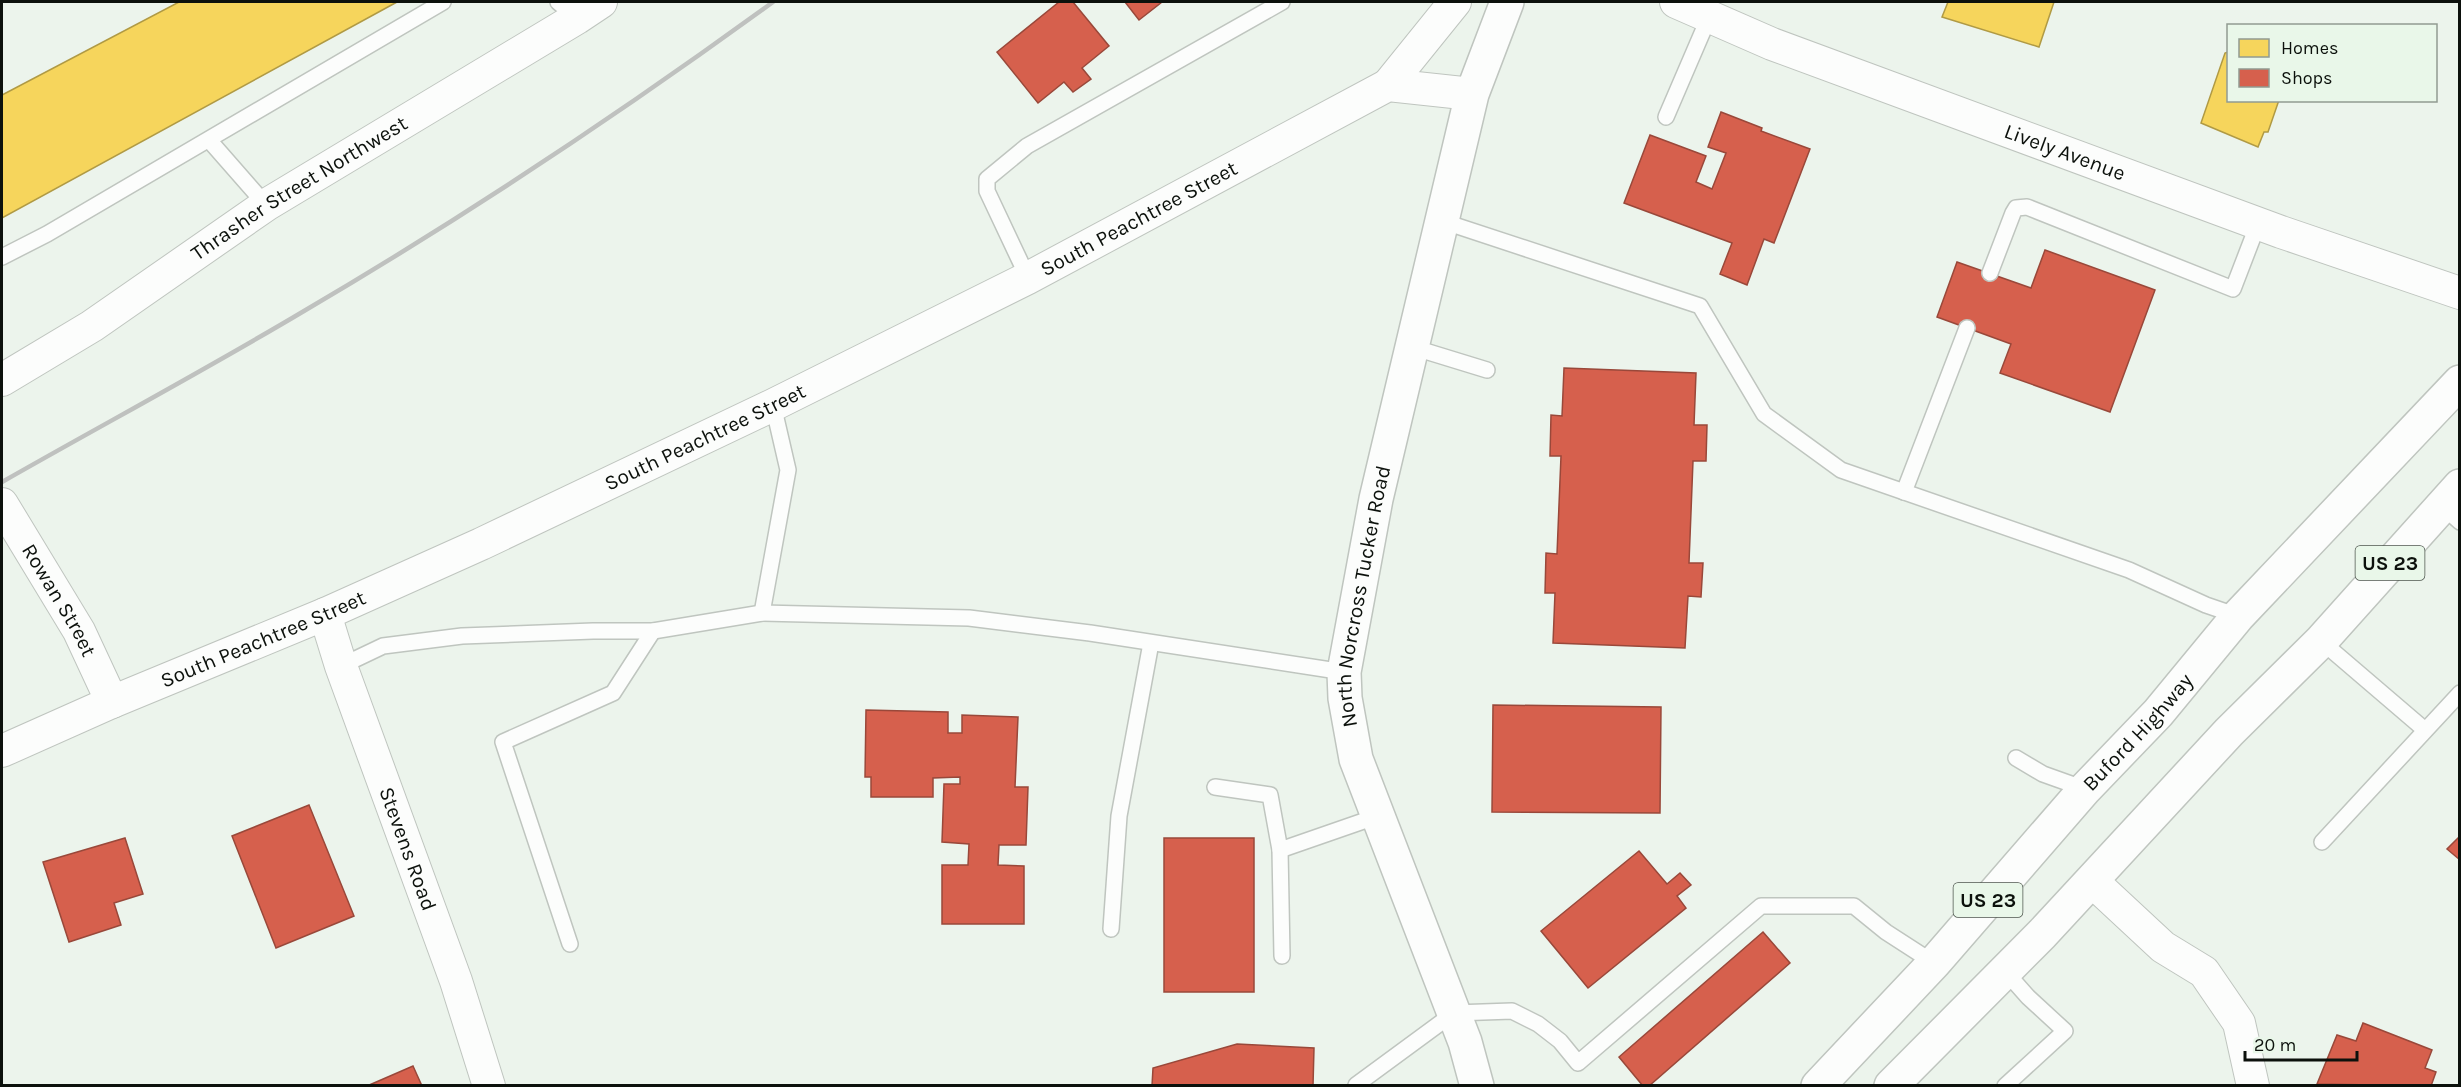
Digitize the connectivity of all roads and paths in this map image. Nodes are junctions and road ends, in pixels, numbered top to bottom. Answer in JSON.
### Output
{"nodes":[{"id":1,"x":443,"y":2,"type":"edge"},
{"id":2,"x":1282,"y":2,"type":"edge"},
{"id":3,"x":1455,"y":2,"type":"edge"},
{"id":4,"x":1507,"y":2,"type":"edge"},
{"id":5,"x":1676,"y":2,"type":"edge"},
{"id":6,"x":575,"y":8,"type":"edge"},
{"id":7,"x":1710,"y":16,"type":"junction"},
{"id":8,"x":1388,"y":85,"type":"junction"},
{"id":9,"x":1472,"y":94,"type":"junction"},
{"id":10,"x":1666,"y":117,"type":"dead end"},
{"id":11,"x":209,"y":140,"type":"junction"},
{"id":12,"x":266,"y":205,"type":"junction"},
{"id":13,"x":1442,"y":221,"type":"junction"},
{"id":14,"x":2259,"y":224,"type":"junction"},
{"id":15,"x":2,"y":257,"type":"edge"},
{"id":16,"x":1990,"y":273,"type":"dead end"},
{"id":17,"x":1028,"y":278,"type":"junction"},
{"id":18,"x":2460,"y":293,"type":"edge"},
{"id":19,"x":1967,"y":328,"type":"dead end"},
{"id":20,"x":1412,"y":347,"type":"junction"},
{"id":21,"x":1487,"y":370,"type":"dead end"},
{"id":22,"x":2,"y":380,"type":"edge"},
{"id":23,"x":2460,"y":382,"type":"edge"},
{"id":24,"x":773,"y":405,"type":"junction"},
{"id":25,"x":1904,"y":492,"type":"junction"},
{"id":26,"x":2,"y":504,"type":"edge"},
{"id":27,"x":2454,"y":505,"type":"edge"},
{"id":28,"x":762,"y":613,"type":"junction"},
{"id":29,"x":325,"y":614,"type":"junction"},
{"id":30,"x":2238,"y":616,"type":"junction"},
{"id":31,"x":653,"y":631,"type":"junction"},
{"id":32,"x":2321,"y":641,"type":"junction"},
{"id":33,"x":1151,"y":643,"type":"junction"},
{"id":34,"x":341,"y":666,"type":"junction"},
{"id":35,"x":1344,"y":672,"type":"junction"},
{"id":36,"x":2460,"y":693,"type":"edge"},
{"id":37,"x":112,"y":702,"type":"junction"},
{"id":38,"x":2426,"y":730,"type":"junction"},
{"id":39,"x":2,"y":751,"type":"edge"},
{"id":40,"x":2016,"y":759,"type":"dead end"},
{"id":41,"x":1215,"y":787,"type":"dead end"},
{"id":42,"x":2085,"y":789,"type":"junction"},
{"id":43,"x":1378,"y":816,"type":"junction"},
{"id":44,"x":2322,"y":842,"type":"dead end"},
{"id":45,"x":1280,"y":850,"type":"junction"},
{"id":46,"x":2092,"y":880,"type":"junction"},
{"id":47,"x":1111,"y":929,"type":"dead end"},
{"id":48,"x":570,"y":944,"type":"dead end"},
{"id":49,"x":1282,"y":956,"type":"dead end"},
{"id":50,"x":1934,"y":963,"type":"junction"},
{"id":51,"x":2005,"y":971,"type":"junction"},
{"id":52,"x":1454,"y":1013,"type":"junction"},
{"id":53,"x":1356,"y":1085,"type":"edge"},
{"id":54,"x":489,"y":1086,"type":"edge"},
{"id":55,"x":1477,"y":1086,"type":"edge"},
{"id":56,"x":1818,"y":1086,"type":"edge"},
{"id":57,"x":1891,"y":1086,"type":"edge"},
{"id":58,"x":2005,"y":1086,"type":"edge"},
{"id":59,"x":2253,"y":1086,"type":"edge"}],
"edges":[{"from":1,"to":11,"type":"lane"},
{"from":2,"to":17,"type":"lane"},
{"from":3,"to":8,"type":"street","name":"South Peachtree Street"},
{"from":4,"to":9,"type":"main road"},
{"from":5,"to":7,"type":"street","name":"Lively Avenue"},
{"from":6,"to":12,"type":"street","name":"Thrasher Street Northwest"},
{"from":7,"to":10,"type":"lane"},
{"from":7,"to":14,"type":"street","name":"Lively Avenue"},
{"from":8,"to":9,"type":"street"},
{"from":8,"to":17,"type":"street","name":"South Peachtree Street"},
{"from":9,"to":13,"type":"main road","name":"North Norcross Tucker Road"},
{"from":11,"to":12,"type":"lane"},
{"from":11,"to":15,"type":"lane"},
{"from":12,"to":22,"type":"street","name":"Thrasher Street Northwest"},
{"from":13,"to":20,"type":"main road","name":"North Norcross Tucker Road"},
{"from":13,"to":25,"type":"lane"},
{"from":14,"to":16,"type":"lane"},
{"from":14,"to":18,"type":"street","name":"Lively Avenue"},
{"from":17,"to":24,"type":"street","name":"South Peachtree Street"},
{"from":19,"to":25,"type":"lane"},
{"from":20,"to":21,"type":"lane"},
{"from":20,"to":35,"type":"main road","name":"North Norcross Tucker Road"},
{"from":23,"to":30,"type":"main road","name":"Buford Highway","number":"US 23"},
{"from":24,"to":28,"type":"lane"},
{"from":24,"to":29,"type":"street","name":"South Peachtree Street"},
{"from":25,"to":30,"type":"lane"},
{"from":26,"to":37,"type":"street","name":"Rowan Street"},
{"from":27,"to":32,"type":"main road","number":"US 23"},
{"from":28,"to":31,"type":"lane"},
{"from":28,"to":33,"type":"lane"},
{"from":29,"to":34,"type":"street","name":"Stevens Road"},
{"from":29,"to":37,"type":"street","name":"South Peachtree Street"},
{"from":30,"to":42,"type":"main road","name":"Buford Highway","number":"US 23"},
{"from":31,"to":34,"type":"lane"},
{"from":31,"to":48,"type":"lane"},
{"from":32,"to":38,"type":"lane"},
{"from":32,"to":46,"type":"main road","number":"US 23"},
{"from":33,"to":35,"type":"lane"},
{"from":33,"to":47,"type":"lane"},
{"from":34,"to":54,"type":"street","name":"Stevens Road"},
{"from":35,"to":43,"type":"main road","name":"North Norcross Tucker Road"},
{"from":36,"to":38,"type":"lane"},
{"from":37,"to":39,"type":"street","name":"South Peachtree Street"},
{"from":38,"to":44,"type":"lane"},
{"from":40,"to":42,"type":"lane"},
{"from":41,"to":45,"type":"lane"},
{"from":42,"to":50,"type":"main road","name":"Buford Highway","number":"US 23"},
{"from":43,"to":45,"type":"lane"},
{"from":43,"to":52,"type":"main road","name":"North Norcross Tucker Road"},
{"from":45,"to":49,"type":"lane"},
{"from":46,"to":51,"type":"main road","number":"US 23"},
{"from":46,"to":59,"type":"street"},
{"from":50,"to":52,"type":"lane"},
{"from":50,"to":56,"type":"main road","name":"Buford Highway","number":"US 23"},
{"from":51,"to":57,"type":"main road","number":"US 23"},
{"from":51,"to":58,"type":"lane"},
{"from":52,"to":53,"type":"lane"},
{"from":52,"to":55,"type":"main road","name":"North Norcross Tucker Road"}]}
